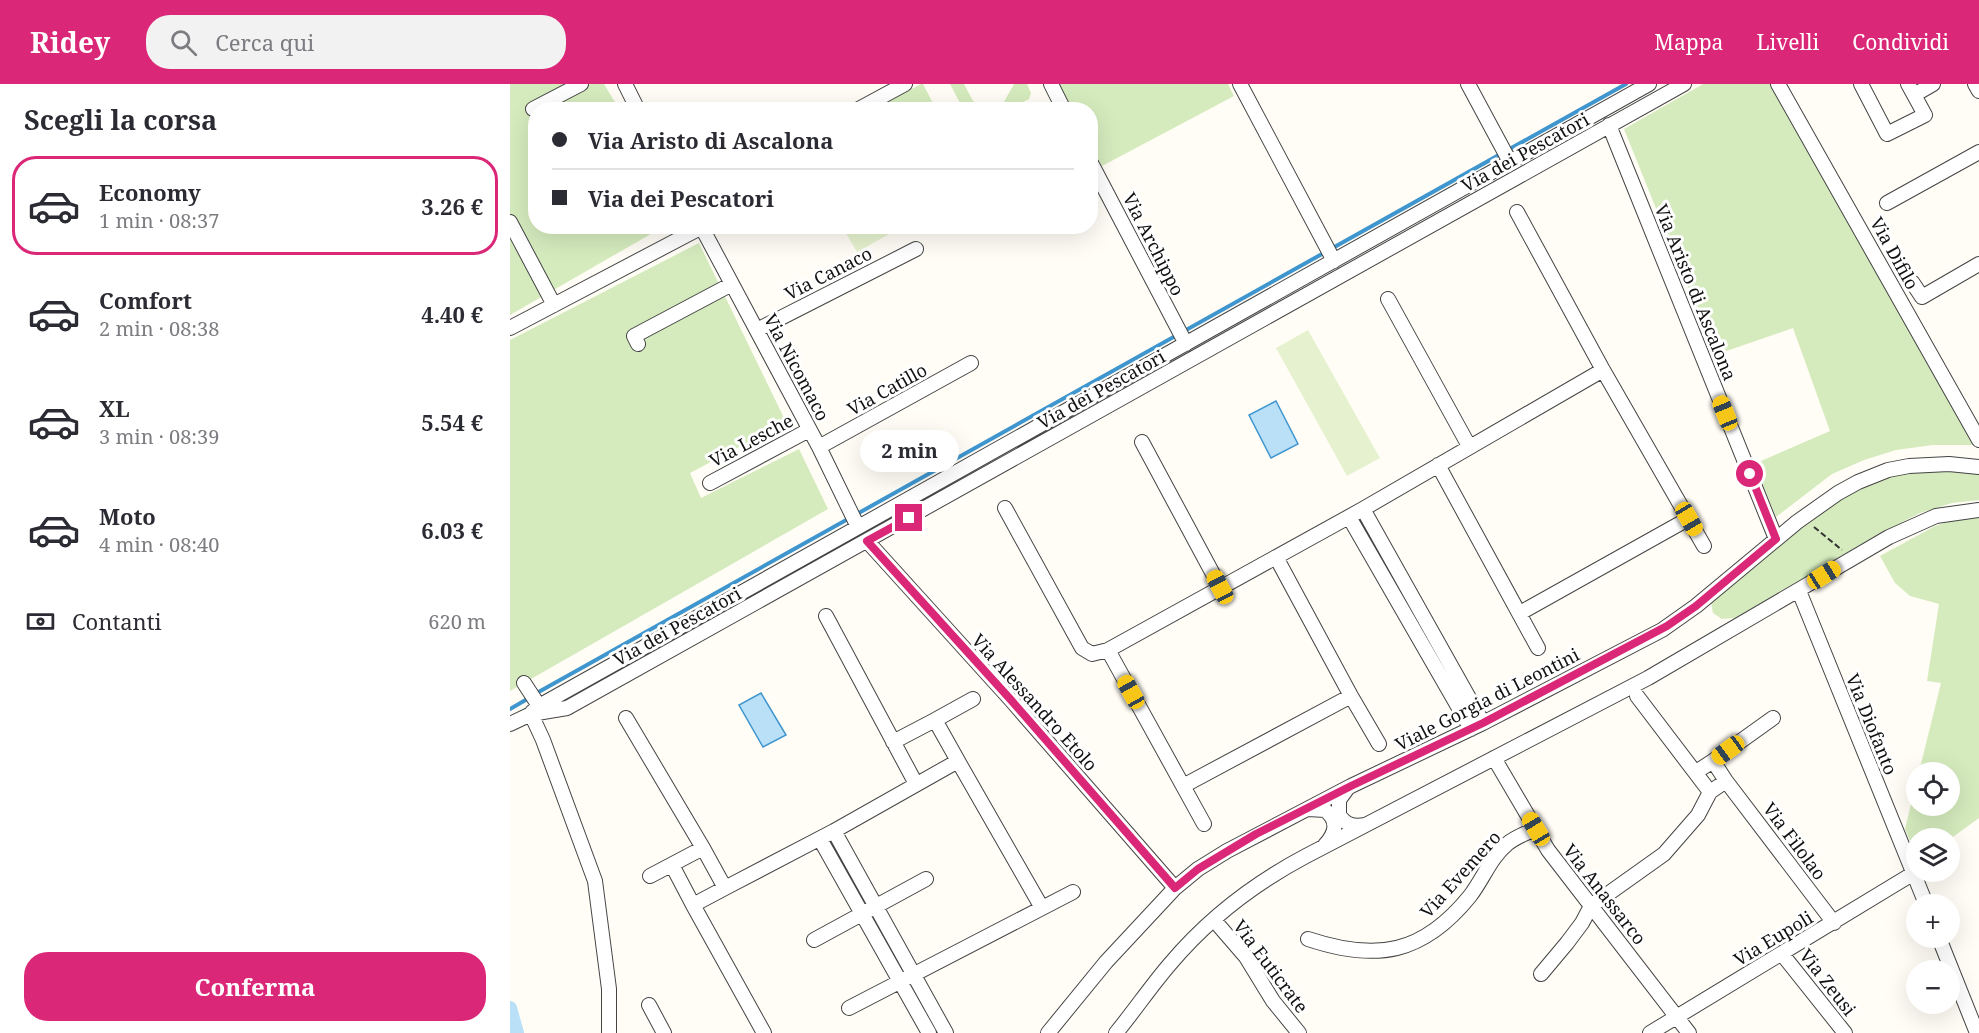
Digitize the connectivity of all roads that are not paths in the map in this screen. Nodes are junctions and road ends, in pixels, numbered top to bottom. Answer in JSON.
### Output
{"nodes":[{"id":1,"x":581,"y":84,"type":"edge"},
{"id":2,"x":625,"y":84,"type":"edge"},
{"id":3,"x":905,"y":84,"type":"edge"},
{"id":4,"x":1051,"y":84,"type":"edge"},
{"id":5,"x":1240,"y":84,"type":"edge"},
{"id":6,"x":1468,"y":84,"type":"edge"},
{"id":7,"x":1649,"y":84,"type":"edge"},
{"id":8,"x":1684,"y":84,"type":"edge"},
{"id":9,"x":1778,"y":84,"type":"edge"},
{"id":10,"x":1860,"y":84,"type":"edge"},
{"id":11,"x":1934,"y":84,"type":"edge"},
{"id":12,"x":1975,"y":84,"type":"edge"},
{"id":13,"x":1911,"y":89,"type":"edge"},
{"id":14,"x":1979,"y":91,"type":"edge"},
{"id":15,"x":546,"y":102,"type":"edge"},
{"id":16,"x":634,"y":102,"type":"edge"},
{"id":17,"x":872,"y":102,"type":"edge"},
{"id":18,"x":1060,"y":102,"type":"edge"},
{"id":19,"x":1609,"y":125,"type":"junction"},
{"id":20,"x":1979,"y":152,"type":"edge"},
{"id":21,"x":1508,"y":158,"type":"junction"},
{"id":22,"x":1098,"y":176,"type":"edge"},
{"id":23,"x":1887,"y":203,"type":"dead end"},
{"id":24,"x":1517,"y":212,"type":"dead end"},
{"id":25,"x":510,"y":222,"type":"edge"},
{"id":26,"x":689,"y":234,"type":"edge"},
{"id":27,"x":706,"y":234,"type":"edge"},
{"id":28,"x":916,"y":249,"type":"dead end"},
{"id":29,"x":1330,"y":254,"type":"junction"},
{"id":30,"x":1979,"y":264,"type":"edge"},
{"id":31,"x":1912,"y":282,"type":"dead end"},
{"id":32,"x":732,"y":284,"type":"junction"},
{"id":33,"x":1388,"y":299,"type":"dead end"},
{"id":34,"x":554,"y":305,"type":"junction"},
{"id":35,"x":510,"y":328,"type":"edge"},
{"id":36,"x":757,"y":330,"type":"junction"},
{"id":37,"x":1182,"y":337,"type":"junction"},
{"id":38,"x":638,"y":344,"type":"dead end"},
{"id":39,"x":971,"y":363,"type":"dead end"},
{"id":40,"x":1603,"y":370,"type":"junction"},
{"id":41,"x":809,"y":430,"type":"junction"},
{"id":42,"x":1979,"y":440,"type":"edge"},
{"id":43,"x":1142,"y":442,"type":"dead end"},
{"id":44,"x":1469,"y":446,"type":"junction"},
{"id":45,"x":819,"y":447,"type":"junction"},
{"id":46,"x":1438,"y":465,"type":"junction"},
{"id":47,"x":1979,"y":467,"type":"edge"},
{"id":48,"x":710,"y":483,"type":"dead end"},
{"id":49,"x":1005,"y":508,"type":"dead end"},
{"id":50,"x":1363,"y":509,"type":"junction"},
{"id":51,"x":1979,"y":510,"type":"edge"},
{"id":52,"x":1349,"y":517,"type":"junction"},
{"id":53,"x":1689,"y":519,"type":"junction"},
{"id":54,"x":854,"y":520,"type":"junction"},
{"id":55,"x":1776,"y":539,"type":"junction"},
{"id":56,"x":867,"y":541,"type":"junction"},
{"id":57,"x":1704,"y":546,"type":"dead end"},
{"id":58,"x":1389,"y":556,"type":"junction"},
{"id":59,"x":1276,"y":557,"type":"junction"},
{"id":60,"x":1376,"y":564,"type":"junction"},
{"id":61,"x":1220,"y":587,"type":"junction"},
{"id":62,"x":1799,"y":591,"type":"junction"},
{"id":63,"x":1418,"y":607,"type":"junction"},
{"id":64,"x":1520,"y":613,"type":"junction"},
{"id":65,"x":1405,"y":615,"type":"junction"},
{"id":66,"x":826,"y":616,"type":"dead end"},
{"id":67,"x":1538,"y":648,"type":"dead end"},
{"id":68,"x":1108,"y":650,"type":"junction"},
{"id":69,"x":1439,"y":659,"type":"junction"},
{"id":70,"x":526,"y":685,"type":"dead end"},
{"id":71,"x":1351,"y":696,"type":"junction"},
{"id":72,"x":1637,"y":696,"type":"dead end"},
{"id":73,"x":973,"y":699,"type":"dead end"},
{"id":74,"x":535,"y":707,"type":"junction"},
{"id":75,"x":626,"y":718,"type":"dead end"},
{"id":76,"x":1773,"y":718,"type":"dead end"},
{"id":77,"x":935,"y":720,"type":"junction"},
{"id":78,"x":510,"y":724,"type":"edge"},
{"id":79,"x":1477,"y":726,"type":"junction"},
{"id":80,"x":893,"y":742,"type":"junction"},
{"id":81,"x":1379,"y":744,"type":"dead end"},
{"id":82,"x":1494,"y":758,"type":"junction"},
{"id":83,"x":958,"y":761,"type":"junction"},
{"id":84,"x":1713,"y":761,"type":"junction"},
{"id":85,"x":1696,"y":772,"type":"junction"},
{"id":86,"x":1726,"y":781,"type":"junction"},
{"id":87,"x":916,"y":784,"type":"junction"},
{"id":88,"x":1183,"y":786,"type":"junction"},
{"id":89,"x":1351,"y":786,"type":"junction"},
{"id":90,"x":1710,"y":792,"type":"junction"},
{"id":91,"x":1304,"y":810,"type":"junction"},
{"id":92,"x":1204,"y":824,"type":"dead end"},
{"id":93,"x":1368,"y":824,"type":"junction"},
{"id":94,"x":1536,"y":829,"type":"junction"},
{"id":95,"x":834,"y":831,"type":"junction"},
{"id":96,"x":820,"y":838,"type":"junction"},
{"id":97,"x":1324,"y":846,"type":"junction"},
{"id":98,"x":703,"y":848,"type":"junction"},
{"id":99,"x":1906,"y":853,"type":"edge"},
{"id":100,"x":672,"y":865,"type":"junction"},
{"id":101,"x":650,"y":876,"type":"dead end"},
{"id":102,"x":1906,"y":878,"type":"edge"},
{"id":103,"x":926,"y":879,"type":"dead end"},
{"id":104,"x":725,"y":888,"type":"junction"},
{"id":105,"x":1175,"y":888,"type":"junction"},
{"id":106,"x":1073,"y":892,"type":"dead end"},
{"id":107,"x":693,"y":905,"type":"junction"},
{"id":108,"x":875,"y":906,"type":"junction"},
{"id":109,"x":1591,"y":906,"type":"junction"},
{"id":110,"x":1042,"y":908,"type":"junction"},
{"id":111,"x":863,"y":913,"type":"junction"},
{"id":112,"x":1214,"y":920,"type":"junction"},
{"id":113,"x":1834,"y":923,"type":"junction"},
{"id":114,"x":1308,"y":939,"type":"dead end"},
{"id":115,"x":814,"y":940,"type":"dead end"},
{"id":116,"x":1943,"y":948,"type":"edge"},
{"id":117,"x":1782,"y":954,"type":"junction"},
{"id":118,"x":1541,"y":974,"type":"dead end"},
{"id":119,"x":913,"y":975,"type":"junction"},
{"id":120,"x":900,"y":982,"type":"junction"},
{"id":121,"x":609,"y":989,"type":"junction"},
{"id":122,"x":649,"y":1005,"type":"dead end"},
{"id":123,"x":849,"y":1008,"type":"dead end"},
{"id":124,"x":1676,"y":1016,"type":"junction"},
{"id":125,"x":1118,"y":1032,"type":"edge"},
{"id":126,"x":603,"y":1033,"type":"edge"},
{"id":127,"x":609,"y":1033,"type":"edge"},
{"id":128,"x":664,"y":1033,"type":"edge"},
{"id":129,"x":764,"y":1033,"type":"edge"},
{"id":130,"x":929,"y":1033,"type":"edge"},
{"id":131,"x":946,"y":1033,"type":"edge"},
{"id":132,"x":1048,"y":1033,"type":"edge"},
{"id":133,"x":1299,"y":1033,"type":"edge"},
{"id":134,"x":1650,"y":1033,"type":"edge"},
{"id":135,"x":1689,"y":1033,"type":"edge"},
{"id":136,"x":1845,"y":1033,"type":"edge"},
{"id":137,"x":1977,"y":1033,"type":"edge"}],
"edges":[{"from":1,"to":15,"type":"street"},
{"from":2,"to":16,"type":"street"},
{"from":3,"to":17,"type":"street"},
{"from":4,"to":18,"type":"street"},
{"from":5,"to":29,"type":"street"},
{"from":6,"to":21,"type":"street"},
{"from":7,"to":21,"type":"street","name":"Via dei Pescatori"},
{"from":8,"to":19,"type":"street","name":"Via dei Pescatori"},
{"from":9,"to":42,"type":"street","name":"Via Difilo"},
{"from":10,"to":13,"type":"street"},
{"from":11,"to":13,"type":"street"},
{"from":12,"to":14,"type":"street"},
{"from":19,"to":55,"type":"street","name":"Via Aristo di Ascalona"},
{"from":19,"to":56,"type":"street","name":"Via dei Pescatori"},
{"from":20,"to":23,"type":"street"},
{"from":21,"to":29,"type":"street","name":"Via dei Pescatori"},
{"from":22,"to":37,"type":"street","name":"Via Archippo"},
{"from":24,"to":40,"type":"street"},
{"from":25,"to":34,"type":"street"},
{"from":26,"to":34,"type":"street"},
{"from":27,"to":32,"type":"street","name":"Via Nicomaco"},
{"from":28,"to":36,"type":"street","name":"Via Canaco"},
{"from":29,"to":37,"type":"street","name":"Via dei Pescatori"},
{"from":30,"to":31,"type":"street"},
{"from":32,"to":36,"type":"street","name":"Via Nicomaco"},
{"from":32,"to":38,"type":"street"},
{"from":33,"to":44,"type":"street"},
{"from":34,"to":35,"type":"street"},
{"from":36,"to":41,"type":"street","name":"Via Nicomaco"},
{"from":37,"to":54,"type":"street","name":"Via dei Pescatori"},
{"from":39,"to":45,"type":"street","name":"Via Catillo"},
{"from":40,"to":44,"type":"street"},
{"from":40,"to":53,"type":"street"},
{"from":41,"to":45,"type":"street","name":"Via Nicomaco"},
{"from":41,"to":48,"type":"street","name":"Via Lesche"},
{"from":43,"to":61,"type":"street"},
{"from":44,"to":46,"type":"street"},
{"from":45,"to":54,"type":"street","name":"Via Nicomaco"},
{"from":46,"to":50,"type":"street"},
{"from":46,"to":64,"type":"street"},
{"from":47,"to":55,"type":"street","name":"Viale Gorgia di Leontini"},
{"from":49,"to":68,"type":"street"},
{"from":50,"to":52,"type":"street"},
{"from":50,"to":58,"type":"street"},
{"from":51,"to":62,"type":"street"},
{"from":52,"to":59,"type":"street"},
{"from":52,"to":60,"type":"street"},
{"from":53,"to":57,"type":"street"},
{"from":53,"to":64,"type":"street"},
{"from":54,"to":74,"type":"street","name":"Via dei Pescatori"},
{"from":55,"to":79,"type":"street","name":"Viale Gorgia di Leontini"},
{"from":56,"to":74,"type":"street","name":"Via dei Pescatori"},
{"from":56,"to":105,"type":"street","name":"Via Alessandro Etolo"},
{"from":58,"to":60,"type":"street"},
{"from":58,"to":63,"type":"street"},
{"from":59,"to":61,"type":"street"},
{"from":59,"to":71,"type":"street"},
{"from":60,"to":65,"type":"street"},
{"from":61,"to":68,"type":"street"},
{"from":62,"to":82,"type":"street"},
{"from":62,"to":99,"type":"street","name":"Via Diofanto"},
{"from":63,"to":65,"type":"street"},
{"from":63,"to":69,"type":"street"},
{"from":64,"to":67,"type":"street"},
{"from":65,"to":69,"type":"street"},
{"from":66,"to":80,"type":"street"},
{"from":68,"to":88,"type":"street"},
{"from":69,"to":79,"type":"street"},
{"from":70,"to":74,"type":"street"},
{"from":71,"to":81,"type":"street"},
{"from":71,"to":88,"type":"street"},
{"from":72,"to":85,"type":"street"},
{"from":73,"to":77,"type":"street"},
{"from":74,"to":78,"type":"street","name":"Via dei Pescatori"},
{"from":74,"to":121,"type":"street"},
{"from":75,"to":98,"type":"street"},
{"from":76,"to":84,"type":"street"},
{"from":77,"to":80,"type":"street"},
{"from":77,"to":83,"type":"street"},
{"from":79,"to":89,"type":"street","name":"Viale Gorgia di Leontini"},
{"from":80,"to":87,"type":"street"},
{"from":82,"to":93,"type":"street"},
{"from":82,"to":94,"type":"street","name":"Via Anassarco"},
{"from":83,"to":87,"type":"street"},
{"from":83,"to":110,"type":"street"},
{"from":84,"to":85,"type":"street"},
{"from":84,"to":86,"type":"street","name":"Via Filolao"},
{"from":85,"to":90,"type":"street"},
{"from":86,"to":90,"type":"street"},
{"from":86,"to":113,"type":"street","name":"Via Filolao"},
{"from":87,"to":95,"type":"street"},
{"from":88,"to":92,"type":"street"},
{"from":89,"to":91,"type":"street","name":"Viale Gorgia di Leontini"},
{"from":89,"to":93,"type":"street"},
{"from":90,"to":109,"type":"street"},
{"from":91,"to":97,"type":"street"},
{"from":91,"to":105,"type":"street","name":"Viale Gorgia di Leontini"},
{"from":93,"to":97,"type":"street"},
{"from":94,"to":109,"type":"street","name":"Via Anassarco"},
{"from":94,"to":114,"type":"street","name":"Via Evemero"},
{"from":95,"to":96,"type":"street"},
{"from":95,"to":108,"type":"street"},
{"from":96,"to":104,"type":"street"},
{"from":96,"to":111,"type":"street"},
{"from":97,"to":112,"type":"street"},
{"from":98,"to":100,"type":"street"},
{"from":98,"to":104,"type":"street"},
{"from":100,"to":101,"type":"street"},
{"from":100,"to":107,"type":"street"},
{"from":102,"to":113,"type":"street","name":"Via Eupoli"},
{"from":103,"to":108,"type":"street"},
{"from":104,"to":107,"type":"street"},
{"from":105,"to":132,"type":"street","name":"Viale Gorgia di Leontini"},
{"from":106,"to":110,"type":"street"},
{"from":107,"to":129,"type":"street"},
{"from":108,"to":111,"type":"street"},
{"from":108,"to":119,"type":"street"},
{"from":109,"to":118,"type":"street"},
{"from":109,"to":124,"type":"street","name":"Via Anassarco"},
{"from":110,"to":119,"type":"street"},
{"from":111,"to":115,"type":"street"},
{"from":111,"to":120,"type":"street"},
{"from":112,"to":125,"type":"street"},
{"from":112,"to":133,"type":"street","name":"Via Euticrate"},
{"from":113,"to":117,"type":"street","name":"Via Eupoli"},
{"from":116,"to":137,"type":"street"},
{"from":117,"to":124,"type":"street","name":"Via Eupoli"},
{"from":117,"to":136,"type":"street","name":"Via Zeusi"},
{"from":119,"to":120,"type":"street"},
{"from":119,"to":131,"type":"street"},
{"from":120,"to":123,"type":"street"},
{"from":120,"to":130,"type":"street"},
{"from":121,"to":126,"type":"street"},
{"from":121,"to":127,"type":"street"},
{"from":122,"to":128,"type":"street"},
{"from":124,"to":134,"type":"street","name":"Via Eupoli"},
{"from":124,"to":135,"type":"street","name":"Via Anassarco"}]}
